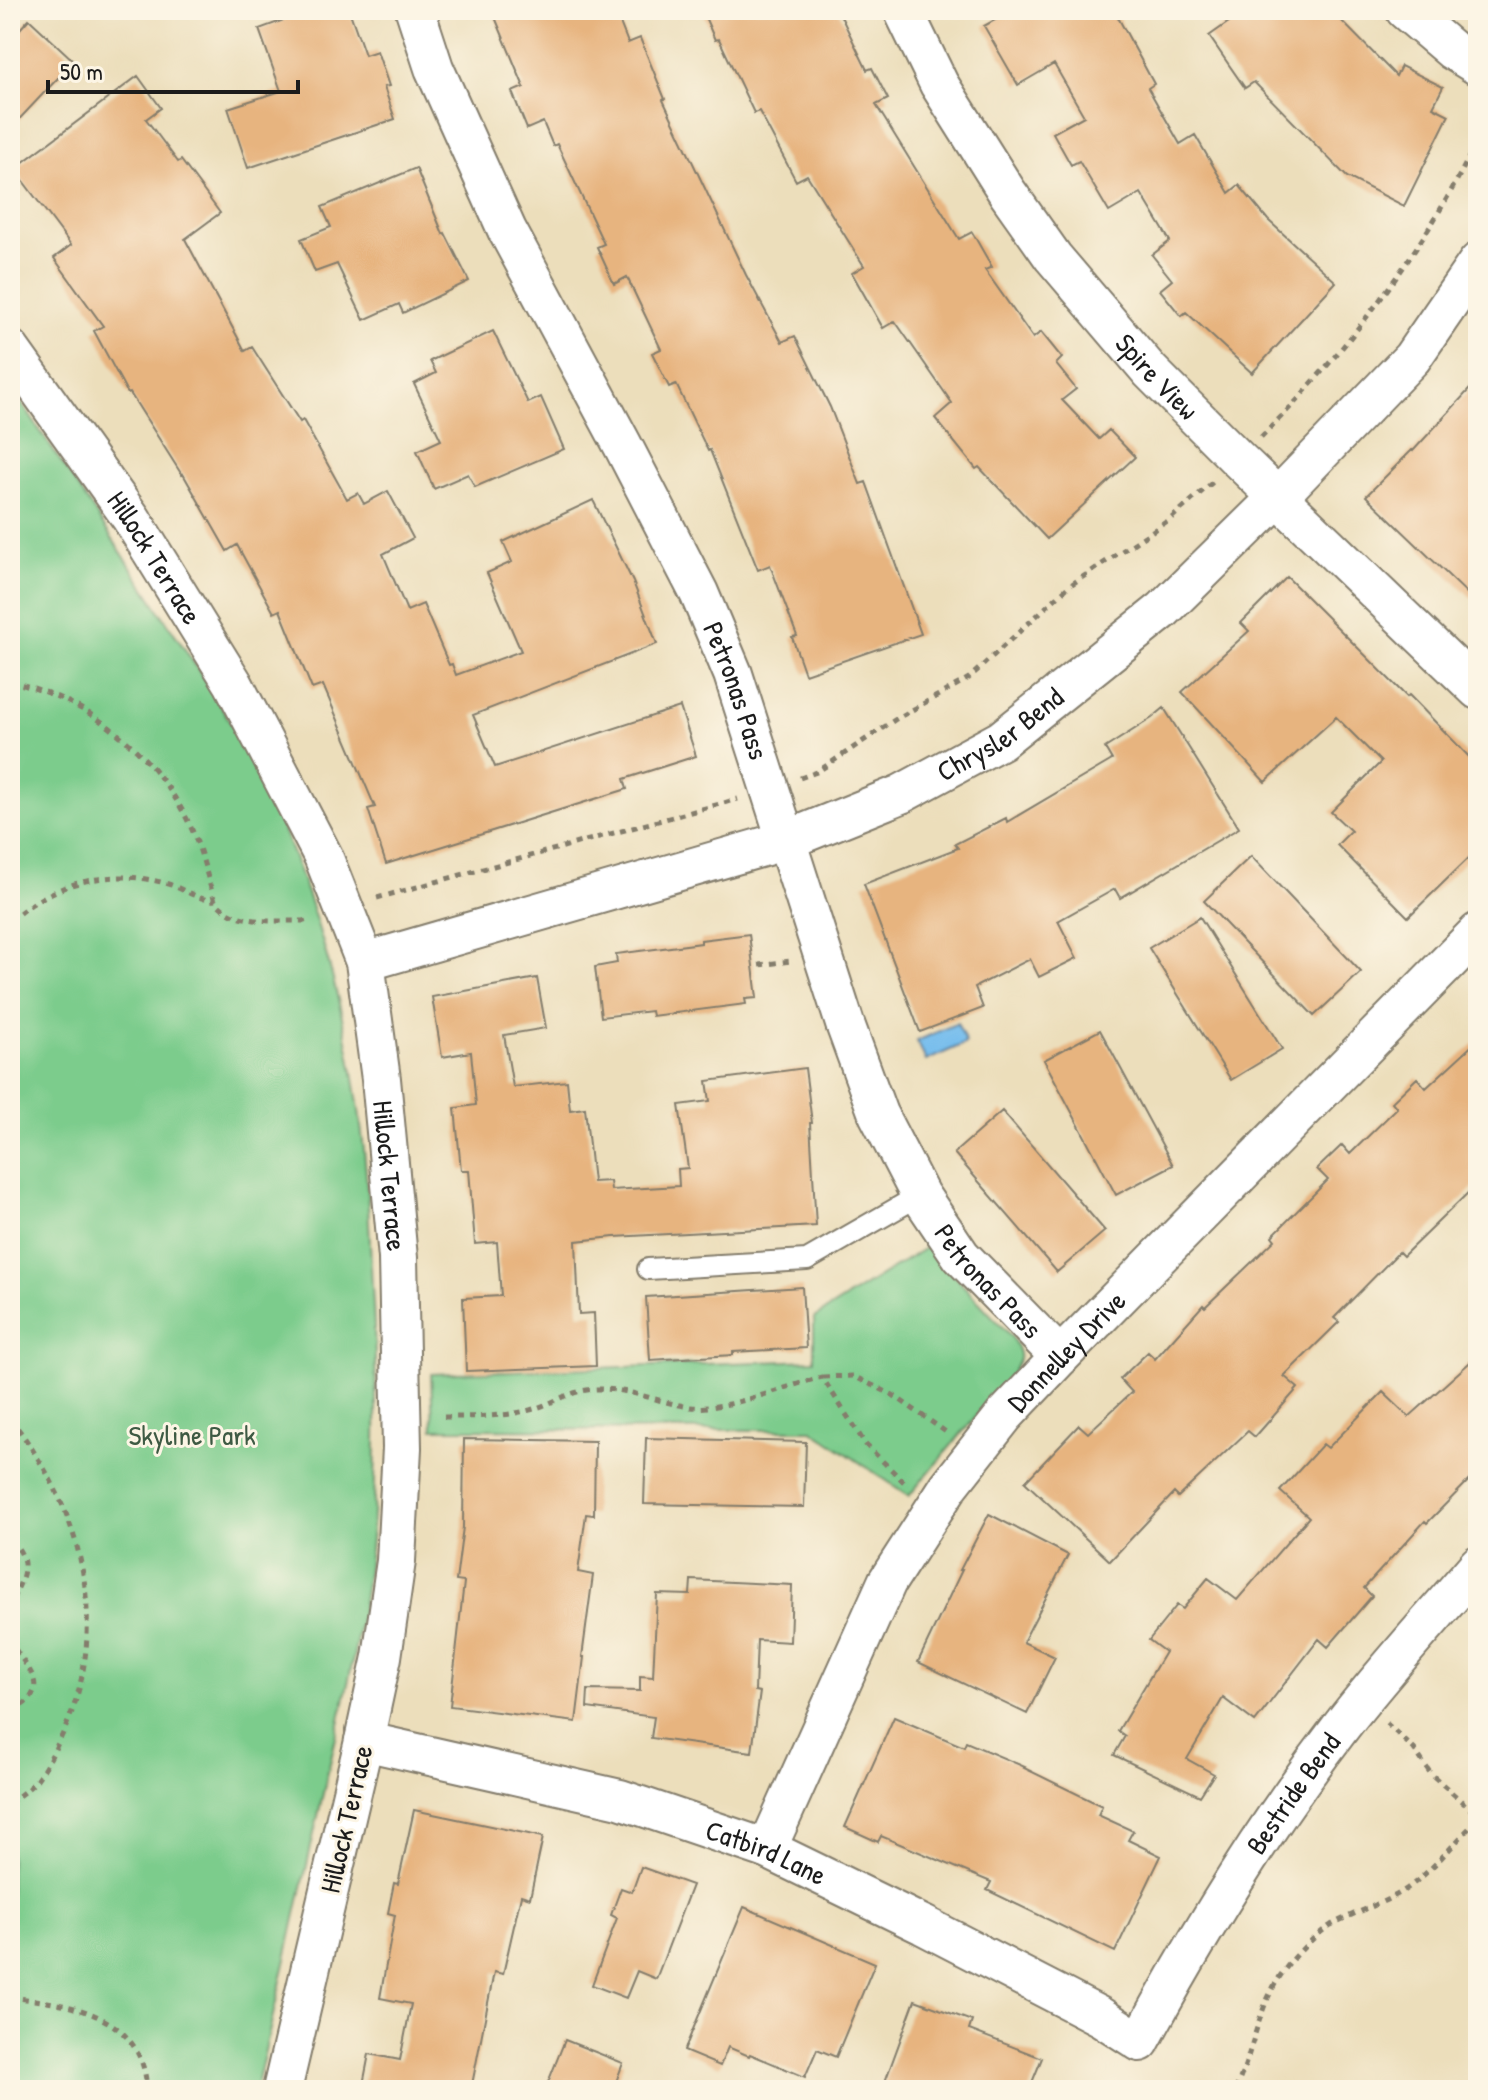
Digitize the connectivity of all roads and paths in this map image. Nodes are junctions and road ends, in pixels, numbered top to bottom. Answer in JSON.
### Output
{"nodes":[{"id":1,"x":415,"y":10,"type":"edge"},
{"id":2,"x":903,"y":10,"type":"edge"},
{"id":3,"x":1405,"y":10,"type":"edge"},
{"id":4,"x":1478,"y":66,"type":"edge"},
{"id":5,"x":1478,"y":138,"type":"edge"},
{"id":6,"x":1478,"y":262,"type":"edge"},
{"id":7,"x":10,"y":349,"type":"edge"},
{"id":8,"x":1259,"y":439,"type":"dead end"},
{"id":9,"x":1215,"y":480,"type":"dead end"},
{"id":10,"x":1278,"y":497,"type":"junction"},
{"id":11,"x":10,"y":682,"type":"edge"},
{"id":12,"x":1478,"y":690,"type":"edge"},
{"id":13,"x":797,"y":779,"type":"dead end"},
{"id":14,"x":740,"y":798,"type":"dead end"},
{"id":15,"x":787,"y":840,"type":"junction"},
{"id":16,"x":373,"y":899,"type":"dead end"},
{"id":17,"x":215,"y":900,"type":"junction"},
{"id":18,"x":10,"y":921,"type":"edge"},
{"id":19,"x":304,"y":921,"type":"dead end"},
{"id":20,"x":1478,"y":932,"type":"edge"},
{"id":21,"x":796,"y":960,"type":"dead end"},
{"id":22,"x":365,"y":962,"type":"junction"},
{"id":23,"x":759,"y":965,"type":"dead end"},
{"id":24,"x":920,"y":1195,"type":"junction"},
{"id":25,"x":648,"y":1269,"type":"dead end"},
{"id":26,"x":1060,"y":1357,"type":"junction"},
{"id":27,"x":822,"y":1377,"type":"junction"},
{"id":28,"x":444,"y":1417,"type":"dead end"},
{"id":29,"x":10,"y":1419,"type":"edge"},
{"id":30,"x":946,"y":1432,"type":"dead end"},
{"id":31,"x":904,"y":1482,"type":"dead end"},
{"id":32,"x":10,"y":1540,"type":"edge"},
{"id":33,"x":1478,"y":1565,"type":"edge"},
{"id":34,"x":10,"y":1603,"type":"edge"},
{"id":35,"x":10,"y":1639,"type":"edge"},
{"id":36,"x":18,"y":1708,"type":"dead end"},
{"id":37,"x":1381,"y":1719,"type":"dead end"},
{"id":38,"x":364,"y":1741,"type":"junction"},
{"id":39,"x":10,"y":1803,"type":"edge"},
{"id":40,"x":1478,"y":1817,"type":"edge"},
{"id":41,"x":767,"y":1849,"type":"junction"},
{"id":42,"x":10,"y":1997,"type":"edge"},
{"id":43,"x":1140,"y":2042,"type":"joint"},
{"id":44,"x":147,"y":2090,"type":"edge"},
{"id":45,"x":282,"y":2090,"type":"edge"},
{"id":46,"x":1235,"y":2090,"type":"edge"}],
"edges":[{"from":1,"to":15,"type":"street","name":"Petronas Pass"},
{"from":2,"to":10,"type":"street","name":"Spire View"},
{"from":3,"to":4,"type":"street"},
{"from":5,"to":8,"type":"path"},
{"from":6,"to":10,"type":"street","name":"Chrysler Bend"},
{"from":7,"to":22,"type":"street","name":"Hillock Terrace"},
{"from":9,"to":13,"type":"path"},
{"from":10,"to":12,"type":"street","name":"Spire View"},
{"from":10,"to":15,"type":"street","name":"Chrysler Bend"},
{"from":11,"to":17,"type":"path"},
{"from":14,"to":16,"type":"path"},
{"from":15,"to":22,"type":"street","name":"Chrysler Bend"},
{"from":15,"to":24,"type":"street","name":"Petronas Pass"},
{"from":17,"to":18,"type":"path"},
{"from":17,"to":19,"type":"path"},
{"from":20,"to":26,"type":"street","name":"Donnelley Drive"},
{"from":21,"to":23,"type":"path"},
{"from":22,"to":38,"type":"street","name":"Hillock Terrace"},
{"from":24,"to":25,"type":"lane"},
{"from":24,"to":26,"type":"street","name":"Petronas Pass"},
{"from":26,"to":41,"type":"street","name":"Donnelley Drive"},
{"from":27,"to":28,"type":"path"},
{"from":27,"to":30,"type":"path"},
{"from":27,"to":31,"type":"path"},
{"from":29,"to":39,"type":"path"},
{"from":32,"to":34,"type":"path"},
{"from":33,"to":43,"type":"street","name":"Bestride Bend"},
{"from":35,"to":36,"type":"path"},
{"from":37,"to":40,"type":"path"},
{"from":38,"to":41,"type":"street","name":"Catbird Lane"},
{"from":38,"to":45,"type":"street","name":"Hillock Terrace"},
{"from":40,"to":46,"type":"path"},
{"from":41,"to":43,"type":"street","name":"Catbird Lane"},
{"from":42,"to":44,"type":"path"}]}
